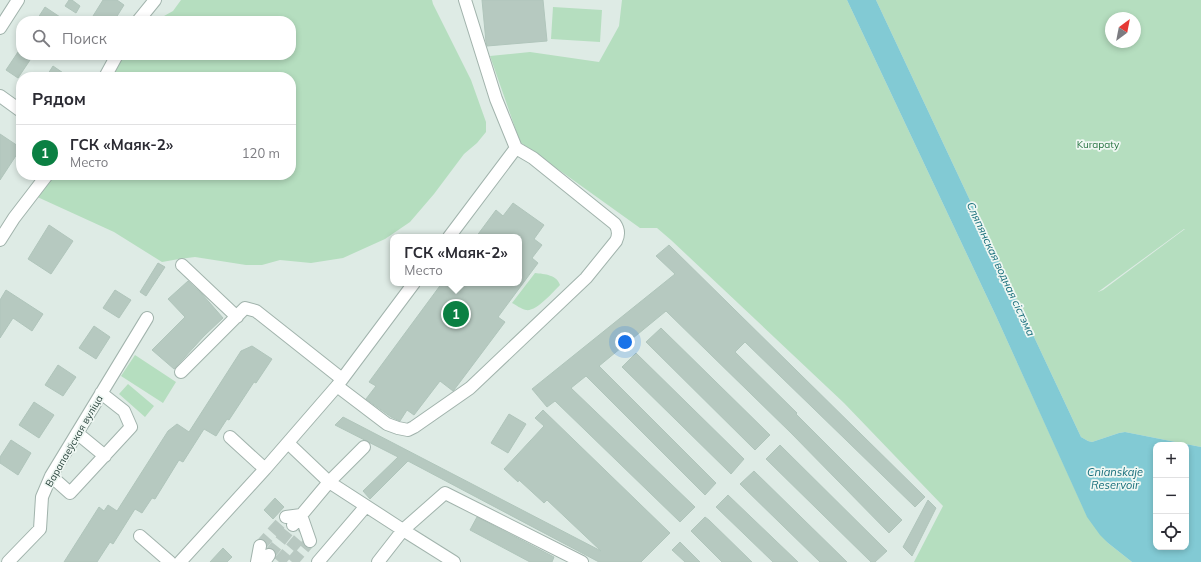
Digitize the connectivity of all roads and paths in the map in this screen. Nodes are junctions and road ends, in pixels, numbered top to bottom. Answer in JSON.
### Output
{"nodes":[{"id":1,"x":18,"y":0,"type":"edge"},
{"id":2,"x":155,"y":0,"type":"edge"},
{"id":3,"x":465,"y":0,"type":"edge"},
{"id":4,"x":142,"y":16,"type":"edge"},
{"id":5,"x":0,"y":28,"type":"edge"},
{"id":6,"x":114,"y":60,"type":"edge"},
{"id":7,"x":108,"y":72,"type":"edge"},
{"id":8,"x":0,"y":96,"type":"edge"},
{"id":9,"x":16,"y":107,"type":"edge"},
{"id":10,"x":516,"y":148,"type":"junction"},
{"id":11,"x":43,"y":180,"type":"edge"},
{"id":12,"x":451,"y":234,"type":"edge"},
{"id":13,"x":0,"y":240,"type":"edge"},
{"id":14,"x":182,"y":265,"type":"dead end"},
{"id":15,"x":412,"y":286,"type":"edge"},
{"id":16,"x":236,"y":317,"type":"junction"},
{"id":17,"x":147,"y":318,"type":"dead end"},
{"id":18,"x":181,"y":372,"type":"dead end"},
{"id":19,"x":339,"y":383,"type":"junction"},
{"id":20,"x":101,"y":393,"type":"junction"},
{"id":21,"x":77,"y":433,"type":"junction"},
{"id":22,"x":230,"y":437,"type":"dead end"},
{"id":23,"x":288,"y":443,"type":"junction"},
{"id":24,"x":364,"y":447,"type":"dead end"},
{"id":25,"x":105,"y":456,"type":"junction"},
{"id":26,"x":265,"y":469,"type":"junction"},
{"id":27,"x":51,"y":476,"type":"junction"},
{"id":28,"x":329,"y":482,"type":"junction"},
{"id":29,"x":366,"y":506,"type":"junction"},
{"id":30,"x":301,"y":515,"type":"junction"},
{"id":31,"x":289,"y":521,"type":"tunnel mouth"},
{"id":32,"x":403,"y":530,"type":"junction"},
{"id":33,"x":140,"y":536,"type":"dead end"},
{"id":34,"x":307,"y":538,"type":"dead end"},
{"id":35,"x":264,"y":554,"type":"tunnel mouth"},
{"id":36,"x":8,"y":562,"type":"edge"},
{"id":37,"x":170,"y":562,"type":"edge"},
{"id":38,"x":180,"y":562,"type":"edge"},
{"id":39,"x":257,"y":562,"type":"edge"},
{"id":40,"x":318,"y":562,"type":"edge"},
{"id":41,"x":378,"y":562,"type":"edge"},
{"id":42,"x":454,"y":562,"type":"edge"},
{"id":43,"x":582,"y":562,"type":"edge"}],
"edges":[{"from":1,"to":5,"type":"street"},
{"from":2,"to":4,"type":"street"},
{"from":3,"to":10,"type":"street"},
{"from":6,"to":7,"type":"street"},
{"from":8,"to":9,"type":"street"},
{"from":10,"to":12,"type":"street"},
{"from":10,"to":19,"type":"street"},
{"from":11,"to":13,"type":"street"},
{"from":14,"to":16,"type":"street"},
{"from":15,"to":19,"type":"street"},
{"from":16,"to":18,"type":"street"},
{"from":16,"to":19,"type":"street"},
{"from":17,"to":20,"type":"street","name":"Варапаеўская вуліца"},
{"from":19,"to":23,"type":"street"},
{"from":20,"to":21,"type":"street","name":"Варапаеўская вуліца"},
{"from":20,"to":25,"type":"street"},
{"from":21,"to":25,"type":"street"},
{"from":21,"to":27,"type":"street","name":"Варапаеўская вуліца"},
{"from":22,"to":26,"type":"street"},
{"from":23,"to":26,"type":"street"},
{"from":23,"to":28,"type":"street"},
{"from":24,"to":28,"type":"street"},
{"from":25,"to":27,"type":"street"},
{"from":26,"to":38,"type":"street"},
{"from":27,"to":36,"type":"street","name":"Варапаеўская вуліца"},
{"from":28,"to":29,"type":"street"},
{"from":28,"to":30,"type":"street"},
{"from":29,"to":32,"type":"street"},
{"from":29,"to":40,"type":"street"},
{"from":30,"to":31,"type":"street"},
{"from":30,"to":34,"type":"street"},
{"from":32,"to":41,"type":"street"},
{"from":32,"to":42,"type":"street"},
{"from":32,"to":43,"type":"street"},
{"from":33,"to":37,"type":"street"},
{"from":35,"to":39,"type":"street"}]}
